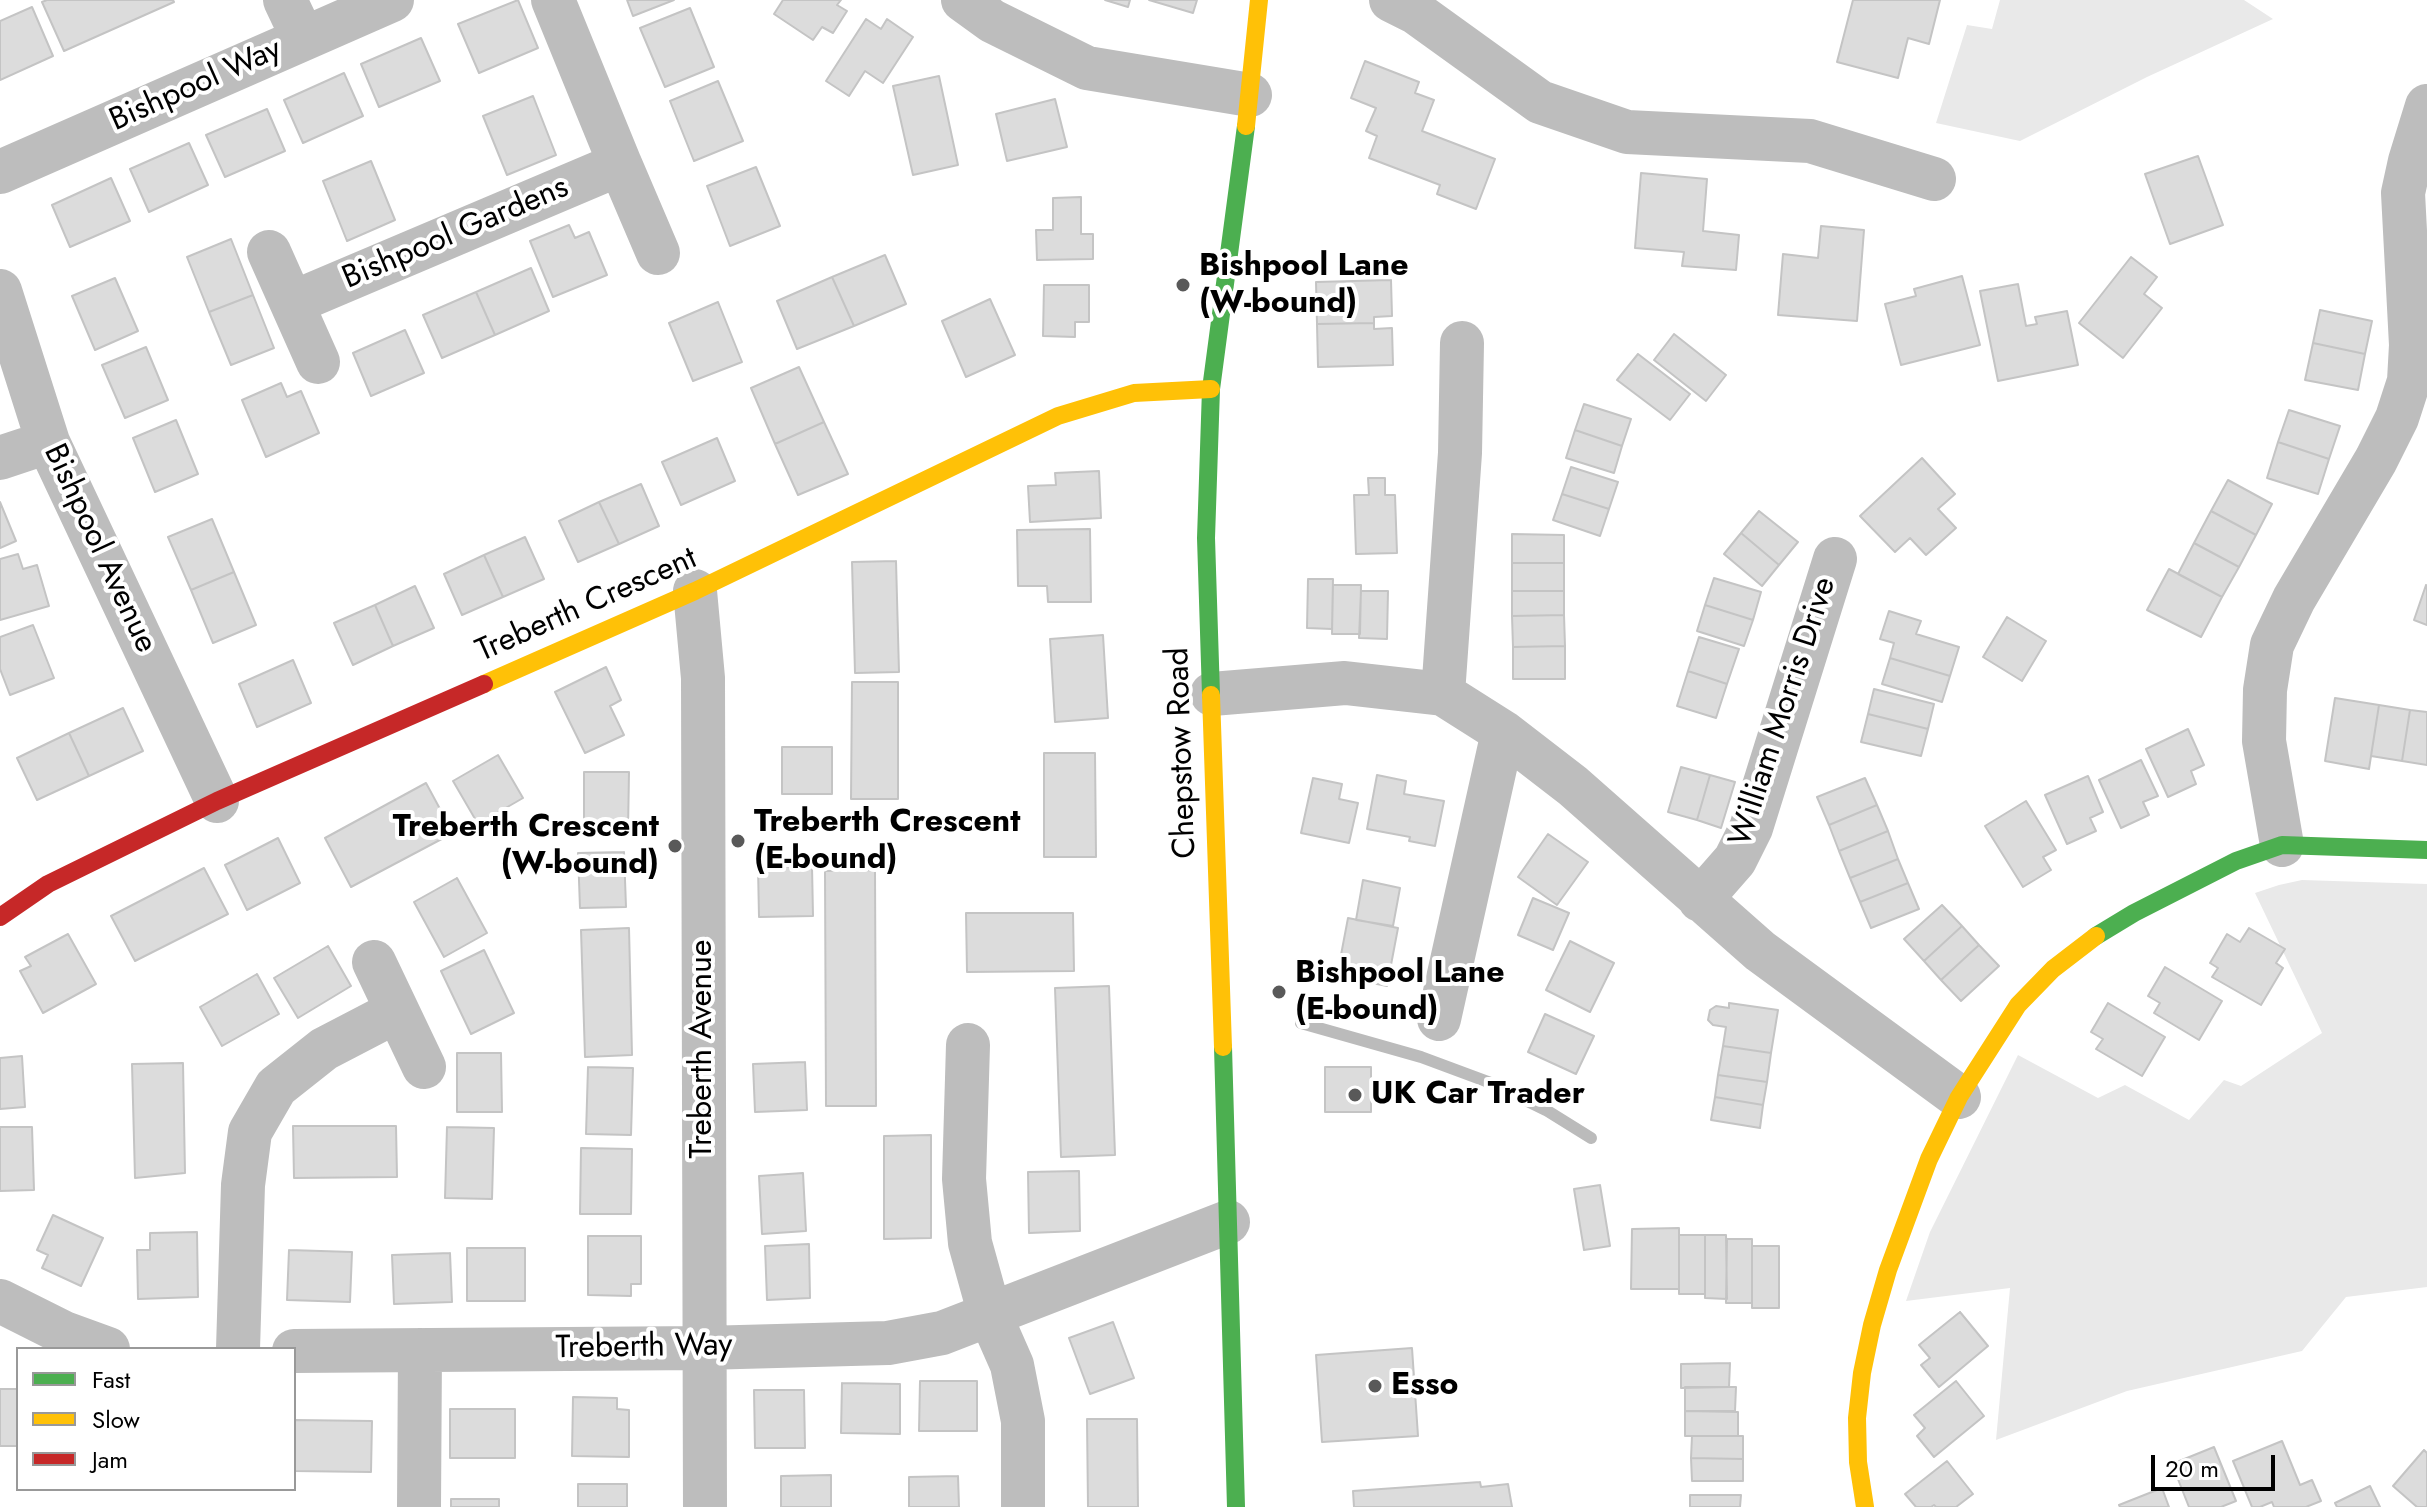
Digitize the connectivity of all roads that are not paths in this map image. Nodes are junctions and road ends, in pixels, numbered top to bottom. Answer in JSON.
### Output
{"nodes":[{"id":1,"x":392,"y":0,"type":"edge"},
{"id":2,"x":553,"y":0,"type":"edge"},
{"id":3,"x":963,"y":0,"type":"edge"},
{"id":4,"x":1259,"y":0,"type":"edge"},
{"id":5,"x":1391,"y":0,"type":"edge"},
{"id":6,"x":294,"y":19,"type":"edge"},
{"id":7,"x":1250,"y":95,"type":"junction"},
{"id":8,"x":2427,"y":106,"type":"edge"},
{"id":9,"x":620,"y":164,"type":"junction"},
{"id":10,"x":0,"y":172,"type":"edge"},
{"id":11,"x":1934,"y":179,"type":"dead end"},
{"id":12,"x":269,"y":252,"type":"dead end"},
{"id":13,"x":658,"y":253,"type":"dead end"},
{"id":14,"x":0,"y":291,"type":"edge"},
{"id":15,"x":292,"y":303,"type":"junction"},
{"id":16,"x":1462,"y":343,"type":"dead end"},
{"id":17,"x":318,"y":362,"type":"dead end"},
{"id":18,"x":1211,"y":389,"type":"junction"},
{"id":19,"x":48,"y":442,"type":"junction"},
{"id":20,"x":0,"y":458,"type":"edge"},
{"id":21,"x":1835,"y":559,"type":"dead end"},
{"id":22,"x":695,"y":591,"type":"junction"},
{"id":23,"x":1212,"y":694,"type":"junction"},
{"id":24,"x":1443,"y":694,"type":"junction"},
{"id":25,"x":1503,"y":732,"type":"junction"},
{"id":26,"x":217,"y":801,"type":"junction"},
{"id":27,"x":2282,"y":845,"type":"junction"},
{"id":28,"x":2427,"y":850,"type":"edge"},
{"id":29,"x":1700,"y":900,"type":"junction"},
{"id":30,"x":0,"y":917,"type":"edge"},
{"id":31,"x":374,"y":962,"type":"dead end"},
{"id":32,"x":397,"y":1011,"type":"junction"},
{"id":33,"x":1439,"y":1019,"type":"dead end"},
{"id":34,"x":968,"y":1045,"type":"dead end"},
{"id":35,"x":424,"y":1067,"type":"dead end"},
{"id":36,"x":1959,"y":1097,"type":"junction"},
{"id":37,"x":1228,"y":1222,"type":"junction"},
{"id":38,"x":0,"y":1301,"type":"edge"},
{"id":39,"x":990,"y":1315,"type":"junction"},
{"id":40,"x":102,"y":1347,"type":"edge"},
{"id":41,"x":238,"y":1347,"type":"edge"},
{"id":42,"x":703,"y":1348,"type":"junction"},
{"id":43,"x":420,"y":1350,"type":"junction"},
{"id":44,"x":296,"y":1351,"type":"edge"},
{"id":45,"x":419,"y":1507,"type":"edge"},
{"id":46,"x":705,"y":1507,"type":"edge"},
{"id":47,"x":1023,"y":1507,"type":"edge"},
{"id":48,"x":1236,"y":1507,"type":"edge"},
{"id":49,"x":1865,"y":1507,"type":"edge"}],
"edges":[{"from":1,"to":6,"type":"street","name":"Bishpool Way"},
{"from":2,"to":9,"type":"street"},
{"from":3,"to":7,"type":"street"},
{"from":4,"to":7,"type":"street","name":"Chepstow Road"},
{"from":5,"to":11,"type":"street"},
{"from":6,"to":10,"type":"street","name":"Bishpool Way"},
{"from":7,"to":18,"type":"street","name":"Chepstow Road"},
{"from":8,"to":27,"type":"street"},
{"from":9,"to":13,"type":"street"},
{"from":9,"to":15,"type":"street","name":"Bishpool Gardens"},
{"from":12,"to":15,"type":"street"},
{"from":14,"to":19,"type":"street","name":"Bishpool Avenue"},
{"from":15,"to":17,"type":"street"},
{"from":16,"to":24,"type":"street"},
{"from":18,"to":22,"type":"street","name":"Treberth Crescent"},
{"from":18,"to":23,"type":"street","name":"Chepstow Road"},
{"from":19,"to":20,"type":"street"},
{"from":19,"to":26,"type":"street","name":"Bishpool Avenue"},
{"from":21,"to":29,"type":"street","name":"William Morris Drive"},
{"from":22,"to":26,"type":"street","name":"Treberth Crescent"},
{"from":22,"to":42,"type":"street","name":"Treberth Avenue"},
{"from":23,"to":24,"type":"street"},
{"from":23,"to":37,"type":"street","name":"Chepstow Road"},
{"from":24,"to":25,"type":"street"},
{"from":25,"to":29,"type":"street"},
{"from":25,"to":33,"type":"street"},
{"from":26,"to":30,"type":"street","name":"Treberth Crescent"},
{"from":27,"to":28,"type":"street"},
{"from":27,"to":36,"type":"street"},
{"from":29,"to":36,"type":"street"},
{"from":31,"to":32,"type":"street"},
{"from":32,"to":35,"type":"street"},
{"from":32,"to":41,"type":"street"},
{"from":34,"to":39,"type":"street"},
{"from":36,"to":49,"type":"street"},
{"from":37,"to":39,"type":"street","name":"Treberth Way"},
{"from":37,"to":48,"type":"street","name":"Chepstow Road"},
{"from":38,"to":40,"type":"street"},
{"from":39,"to":42,"type":"street","name":"Treberth Way"},
{"from":39,"to":47,"type":"street"},
{"from":42,"to":43,"type":"street","name":"Treberth Way"},
{"from":42,"to":46,"type":"street","name":"Treberth Avenue"},
{"from":43,"to":44,"type":"street","name":"Treberth Way"},
{"from":43,"to":45,"type":"street"}]}
